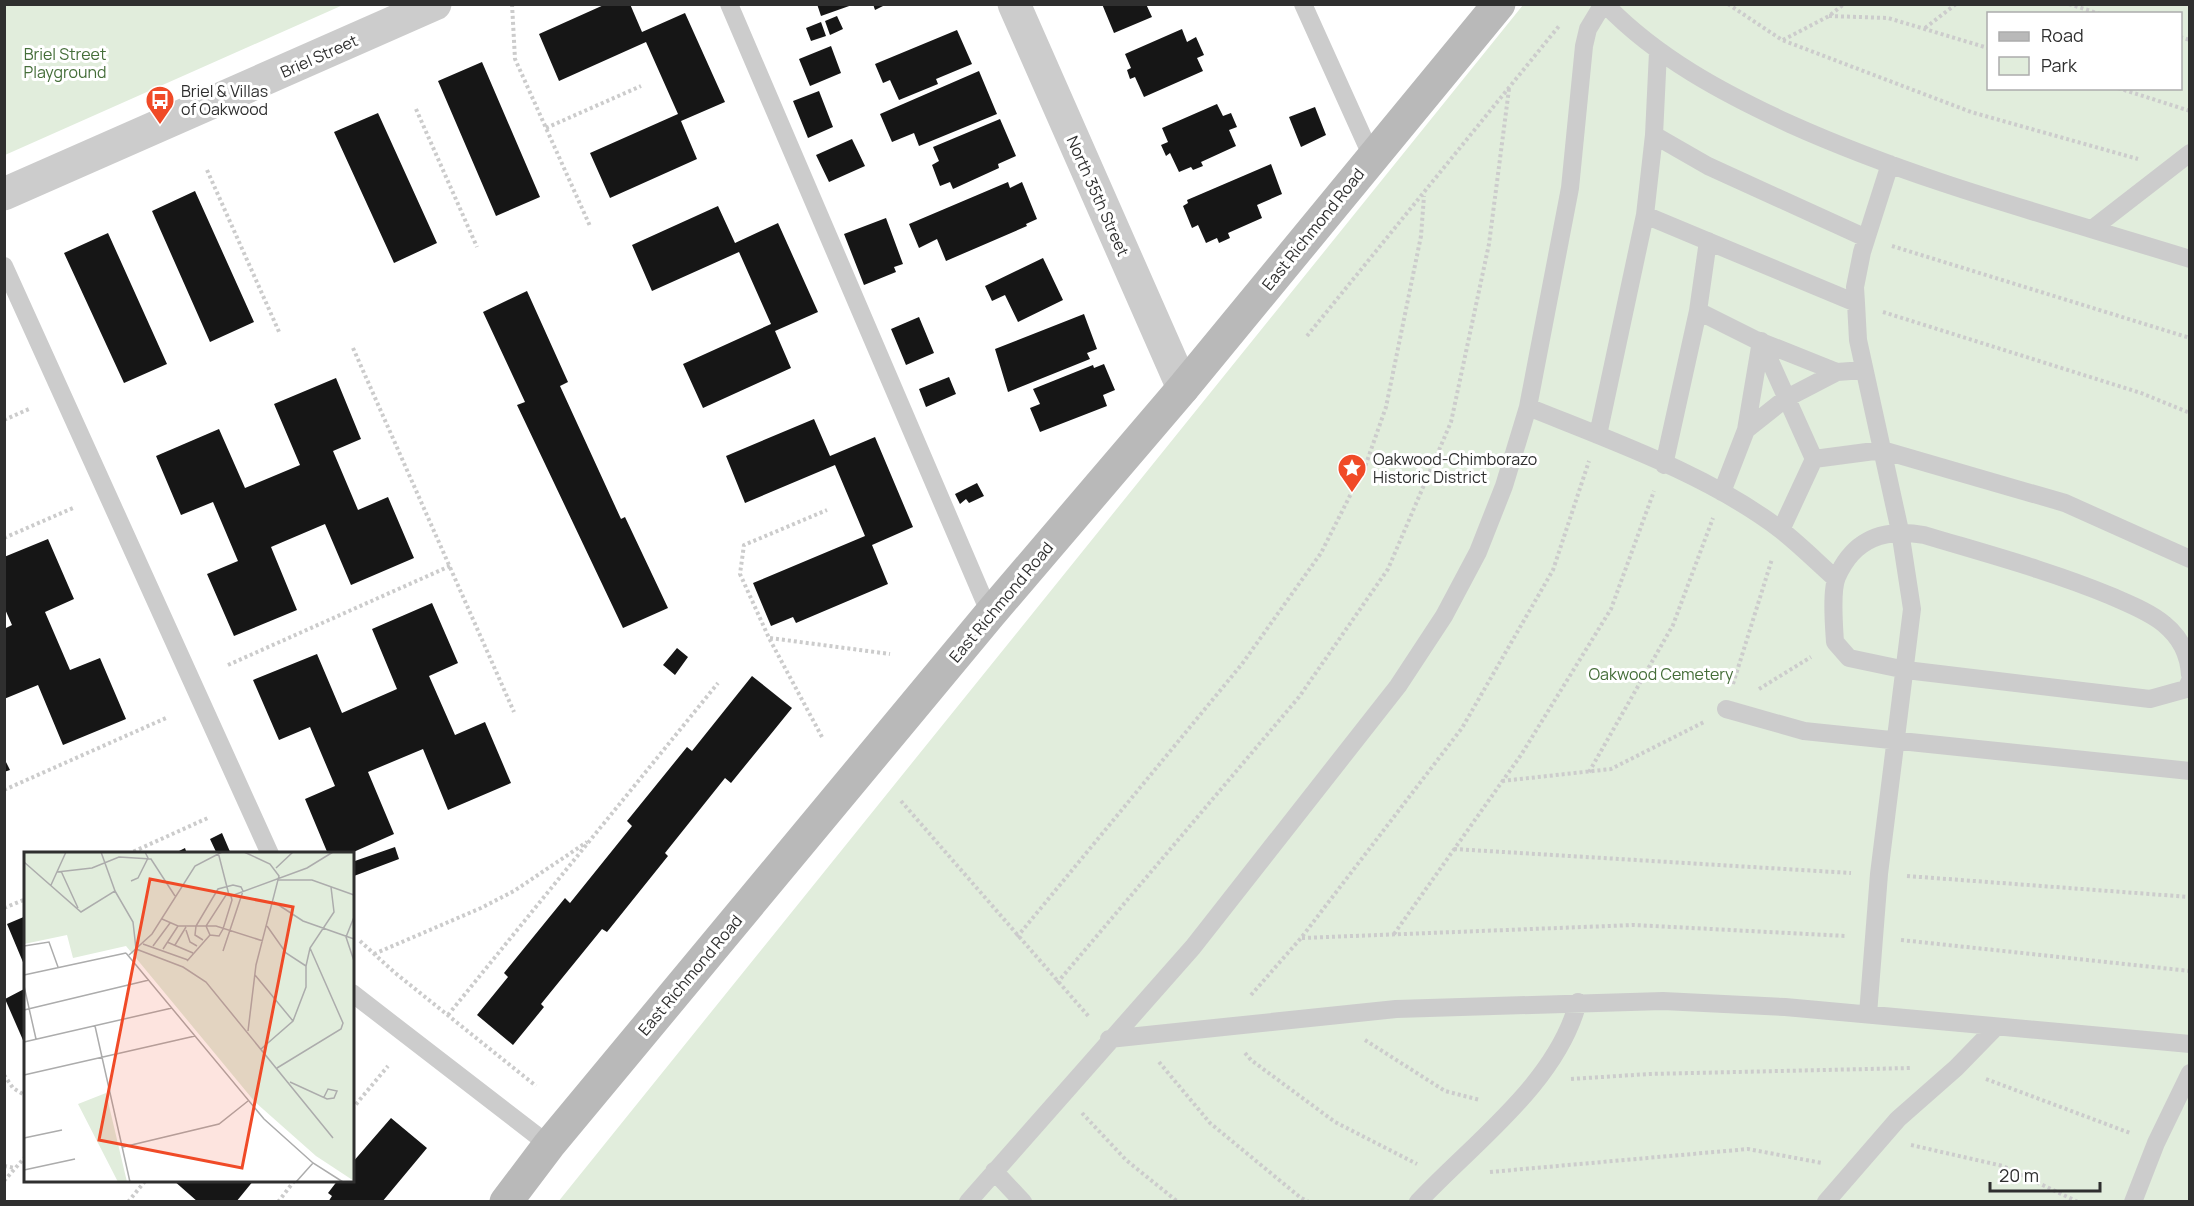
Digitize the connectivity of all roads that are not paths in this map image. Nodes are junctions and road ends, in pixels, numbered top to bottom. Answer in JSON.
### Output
{"nodes":[{"id":1,"x":435,"y":4,"type":"edge"},
{"id":2,"x":729,"y":4,"type":"edge"},
{"id":3,"x":1014,"y":4,"type":"edge"},
{"id":4,"x":1303,"y":4,"type":"edge"},
{"id":5,"x":1499,"y":4,"type":"edge"},
{"id":6,"x":1604,"y":4,"type":"edge"},
{"id":7,"x":1658,"y":52,"type":"junction"},
{"id":8,"x":1654,"y":135,"type":"junction"},
{"id":9,"x":2190,"y":153,"type":"edge"},
{"id":10,"x":1372,"y":158,"type":"junction"},
{"id":11,"x":1890,"y":164,"type":"junction"},
{"id":12,"x":4,"y":194,"type":"edge"},
{"id":13,"x":1645,"y":215,"type":"junction"},
{"id":14,"x":2092,"y":229,"type":"junction"},
{"id":15,"x":1866,"y":237,"type":"junction"},
{"id":16,"x":1708,"y":241,"type":"junction"},
{"id":17,"x":2190,"y":259,"type":"edge"},
{"id":18,"x":4,"y":266,"type":"edge"},
{"id":19,"x":1856,"y":303,"type":"junction"},
{"id":20,"x":1698,"y":311,"type":"junction"},
{"id":21,"x":1761,"y":341,"type":"junction"},
{"id":22,"x":1864,"y":370,"type":"junction"},
{"id":23,"x":1837,"y":372,"type":"junction"},
{"id":24,"x":1183,"y":388,"type":"junction"},
{"id":25,"x":1785,"y":399,"type":"junction"},
{"id":26,"x":1528,"y":407,"type":"junction"},
{"id":27,"x":1746,"y":430,"type":"junction"},
{"id":28,"x":1598,"y":435,"type":"junction"},
{"id":29,"x":1882,"y":450,"type":"junction"},
{"id":30,"x":1814,"y":459,"type":"junction"},
{"id":31,"x":1664,"y":465,"type":"junction"},
{"id":32,"x":1722,"y":492,"type":"junction"},
{"id":33,"x":1781,"y":530,"type":"junction"},
{"id":34,"x":1900,"y":531,"type":"junction"},
{"id":35,"x":2190,"y":559,"type":"edge"},
{"id":36,"x":1836,"y":579,"type":"junction"},
{"id":37,"x":990,"y":614,"type":"junction"},
{"id":38,"x":1906,"y":670,"type":"junction"},
{"id":39,"x":2189,"y":670,"type":"edge"},
{"id":40,"x":2189,"y":685,"type":"edge"},
{"id":41,"x":1726,"y":709,"type":"road end"},
{"id":42,"x":1896,"y":739,"type":"junction"},
{"id":43,"x":2190,"y":771,"type":"edge"},
{"id":44,"x":269,"y":852,"type":"edge"},
{"id":45,"x":354,"y":995,"type":"edge"},
{"id":46,"x":1578,"y":1002,"type":"junction"},
{"id":47,"x":1868,"y":1014,"type":"junction"},
{"id":48,"x":1996,"y":1027,"type":"junction"},
{"id":49,"x":1109,"y":1039,"type":"junction"},
{"id":50,"x":2190,"y":1044,"type":"edge"},
{"id":51,"x":2190,"y":1073,"type":"edge"},
{"id":52,"x":549,"y":1145,"type":"junction"},
{"id":53,"x":994,"y":1171,"type":"junction"},
{"id":54,"x":506,"y":1202,"type":"edge"},
{"id":55,"x":968,"y":1202,"type":"edge"},
{"id":56,"x":1023,"y":1202,"type":"edge"},
{"id":57,"x":1418,"y":1202,"type":"edge"},
{"id":58,"x":1826,"y":1202,"type":"edge"},
{"id":59,"x":2133,"y":1202,"type":"edge"}],
"edges":[{"from":1,"to":12,"type":"street","name":"Briel Street"},
{"from":2,"to":37,"type":"lane"},
{"from":3,"to":24,"type":"street","name":"North 35th Street"},
{"from":4,"to":10,"type":"lane"},
{"from":5,"to":10,"type":"street","name":"East Richmond Road"},
{"from":6,"to":7,"type":"lane"},
{"from":6,"to":26,"type":"lane"},
{"from":7,"to":8,"type":"lane"},
{"from":7,"to":11,"type":"lane"},
{"from":8,"to":13,"type":"lane"},
{"from":8,"to":15,"type":"lane"},
{"from":9,"to":14,"type":"lane"},
{"from":10,"to":24,"type":"street","name":"East Richmond Road"},
{"from":11,"to":14,"type":"lane"},
{"from":11,"to":15,"type":"lane"},
{"from":13,"to":16,"type":"lane"},
{"from":13,"to":28,"type":"lane"},
{"from":14,"to":17,"type":"lane"},
{"from":15,"to":19,"type":"lane"},
{"from":16,"to":19,"type":"lane"},
{"from":16,"to":20,"type":"lane"},
{"from":18,"to":44,"type":"lane"},
{"from":19,"to":22,"type":"lane"},
{"from":20,"to":21,"type":"lane"},
{"from":20,"to":31,"type":"lane"},
{"from":21,"to":23,"type":"lane"},
{"from":21,"to":25,"type":"lane"},
{"from":21,"to":27,"type":"lane"},
{"from":22,"to":23,"type":"lane"},
{"from":22,"to":29,"type":"lane"},
{"from":23,"to":25,"type":"lane"},
{"from":24,"to":37,"type":"street","name":"East Richmond Road"},
{"from":25,"to":27,"type":"lane"},
{"from":25,"to":30,"type":"lane"},
{"from":26,"to":28,"type":"lane"},
{"from":26,"to":49,"type":"lane"},
{"from":27,"to":32,"type":"lane"},
{"from":28,"to":31,"type":"lane"},
{"from":29,"to":30,"type":"lane"},
{"from":29,"to":34,"type":"lane"},
{"from":29,"to":35,"type":"lane"},
{"from":30,"to":33,"type":"lane"},
{"from":31,"to":32,"type":"lane"},
{"from":32,"to":33,"type":"lane"},
{"from":33,"to":36,"type":"lane"},
{"from":34,"to":36,"type":"lane"},
{"from":34,"to":38,"type":"lane"},
{"from":34,"to":39,"type":"lane"},
{"from":36,"to":38,"type":"lane"},
{"from":37,"to":52,"type":"street","name":"East Richmond Road"},
{"from":38,"to":40,"type":"lane"},
{"from":38,"to":42,"type":"lane"},
{"from":39,"to":40,"type":"lane"},
{"from":41,"to":42,"type":"lane"},
{"from":42,"to":43,"type":"lane"},
{"from":42,"to":47,"type":"lane"},
{"from":45,"to":52,"type":"lane"},
{"from":46,"to":47,"type":"lane"},
{"from":46,"to":49,"type":"lane"},
{"from":46,"to":57,"type":"lane"},
{"from":47,"to":48,"type":"lane"},
{"from":48,"to":50,"type":"lane"},
{"from":48,"to":58,"type":"lane"},
{"from":49,"to":53,"type":"lane"},
{"from":51,"to":59,"type":"lane"},
{"from":52,"to":54,"type":"street","name":"East Richmond Road"},
{"from":53,"to":55,"type":"lane"},
{"from":53,"to":56,"type":"lane"}]}
